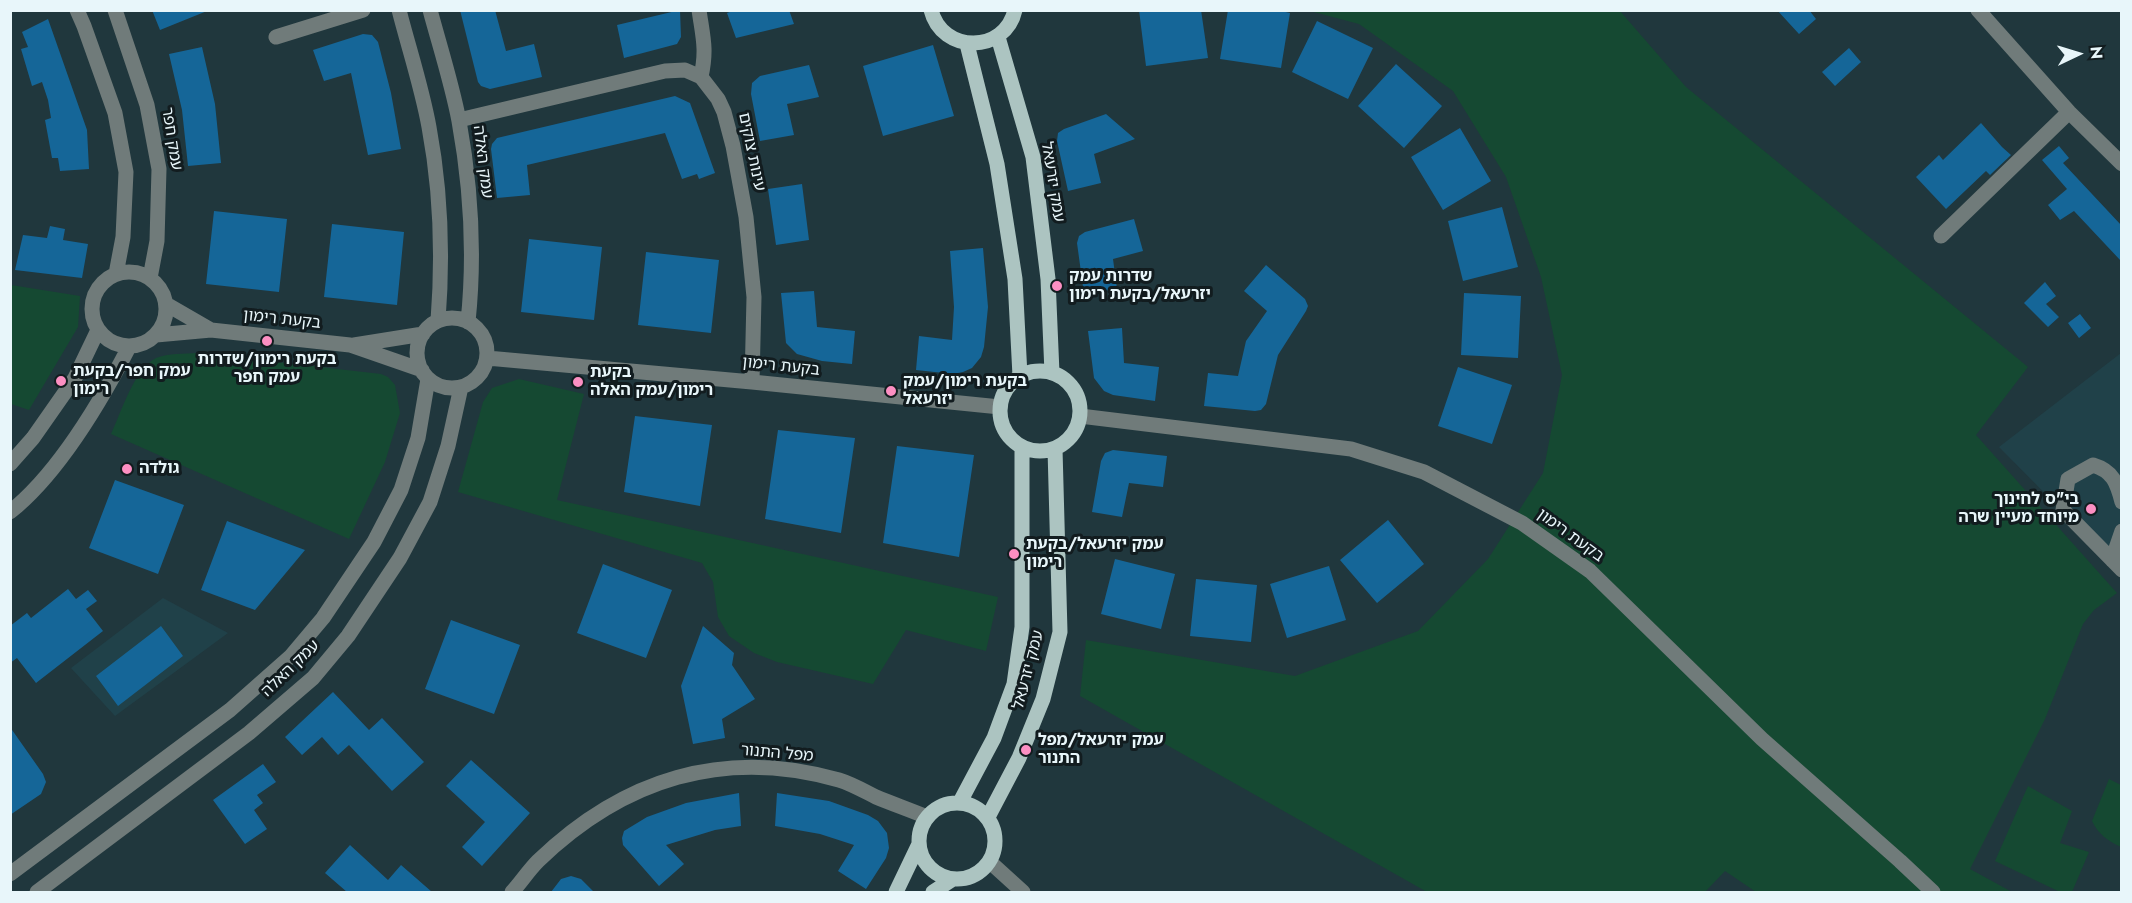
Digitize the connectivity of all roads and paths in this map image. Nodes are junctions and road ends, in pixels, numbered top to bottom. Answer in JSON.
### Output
{"nodes":[{"id":1,"x":77,"y":10,"type":"edge"},
{"id":2,"x":115,"y":10,"type":"edge"},
{"id":3,"x":363,"y":10,"type":"edge"},
{"id":4,"x":399,"y":10,"type":"edge"},
{"id":5,"x":430,"y":10,"type":"edge"},
{"id":6,"x":699,"y":10,"type":"edge"},
{"id":7,"x":931,"y":10,"type":"edge"},
{"id":8,"x":1015,"y":10,"type":"edge"},
{"id":9,"x":1978,"y":10,"type":"edge"},
{"id":10,"x":998,"y":37,"type":"junction"},
{"id":11,"x":276,"y":38,"type":"dead end"},
{"id":12,"x":967,"y":44,"type":"junction"},
{"id":13,"x":701,"y":77,"type":"junction"},
{"id":14,"x":2069,"y":112,"type":"junction"},
{"id":15,"x":459,"y":120,"type":"junction"},
{"id":16,"x":2121,"y":164,"type":"edge"},
{"id":17,"x":1941,"y":236,"type":"dead end"},
{"id":18,"x":116,"y":274,"type":"junction"},
{"id":19,"x":150,"y":278,"type":"junction"},
{"id":20,"x":166,"y":304,"type":"junction"},
{"id":21,"x":438,"y":321,"type":"junction"},
{"id":22,"x":468,"y":321,"type":"junction"},
{"id":23,"x":98,"y":330,"type":"junction"},
{"id":24,"x":211,"y":330,"type":"junction"},
{"id":25,"x":423,"y":334,"type":"junction"},
{"id":26,"x":156,"y":336,"type":"junction"},
{"id":27,"x":350,"y":345,"type":"junction"},
{"id":28,"x":129,"y":347,"type":"junction"},
{"id":29,"x":487,"y":358,"type":"junction"},
{"id":30,"x":1052,"y":373,"type":"junction"},
{"id":31,"x":425,"y":374,"type":"junction"},
{"id":32,"x":1020,"y":376,"type":"junction"},
{"id":33,"x":752,"y":382,"type":"junction"},
{"id":34,"x":460,"y":387,"type":"junction"},
{"id":35,"x":1000,"y":407,"type":"junction"},
{"id":36,"x":1080,"y":416,"type":"junction"},
{"id":37,"x":1022,"y":448,"type":"junction"},
{"id":38,"x":1055,"y":449,"type":"junction"},
{"id":39,"x":10,"y":464,"type":"edge"},
{"id":40,"x":2121,"y":502,"type":"edge"},
{"id":41,"x":10,"y":512,"type":"edge"},
{"id":42,"x":2121,"y":531,"type":"edge"},
{"id":43,"x":2117,"y":565,"type":"edge"},
{"id":44,"x":960,"y":802,"type":"junction"},
{"id":45,"x":927,"y":817,"type":"junction"},
{"id":46,"x":988,"y":817,"type":"junction"},
{"id":47,"x":919,"y":844,"type":"junction"},
{"id":48,"x":990,"y":862,"type":"junction"},
{"id":49,"x":10,"y":874,"type":"edge"},
{"id":50,"x":953,"y":879,"type":"junction"},
{"id":51,"x":37,"y":892,"type":"edge"},
{"id":52,"x":512,"y":892,"type":"edge"},
{"id":53,"x":896,"y":892,"type":"edge"},
{"id":54,"x":933,"y":892,"type":"edge"},
{"id":55,"x":1023,"y":892,"type":"edge"},
{"id":56,"x":1933,"y":892,"type":"edge"}],
"edges":[{"from":1,"to":18,"type":"street"},
{"from":2,"to":19,"type":"street","name":"עמק חפר"},
{"from":3,"to":11,"type":"street"},
{"from":4,"to":21,"type":"street"},
{"from":5,"to":15,"type":"street","name":"עמק האלה"},
{"from":6,"to":13,"type":"street"},
{"from":7,"to":12,"type":"main road"},
{"from":8,"to":10,"type":"main road"},
{"from":9,"to":14,"type":"street"},
{"from":10,"to":12,"type":"main road"},
{"from":10,"to":30,"type":"main road","name":"עמק יזרעאל"},
{"from":12,"to":32,"type":"main road"},
{"from":13,"to":15,"type":"street"},
{"from":13,"to":33,"type":"street","name":"עינות צוקים"},
{"from":14,"to":16,"type":"street"},
{"from":14,"to":17,"type":"street"},
{"from":15,"to":22,"type":"street","name":"עמק האלה"},
{"from":18,"to":19,"type":"street"},
{"from":18,"to":23,"type":"street"},
{"from":19,"to":20,"type":"street"},
{"from":20,"to":24,"type":"street","name":"בקעת רימון"},
{"from":20,"to":26,"type":"street"},
{"from":21,"to":22,"type":"street"},
{"from":21,"to":25,"type":"street"},
{"from":22,"to":29,"type":"street"},
{"from":23,"to":28,"type":"street"},
{"from":23,"to":39,"type":"street"},
{"from":24,"to":26,"type":"street","name":"בקעת רימון"},
{"from":24,"to":27,"type":"street","name":"בקעת רימון"},
{"from":25,"to":27,"type":"street","name":"בקעת רימון"},
{"from":25,"to":31,"type":"street"},
{"from":26,"to":28,"type":"street"},
{"from":27,"to":31,"type":"street","name":"בקעת רימון"},
{"from":28,"to":41,"type":"street"},
{"from":29,"to":33,"type":"street","name":"בקעת רימון"},
{"from":29,"to":34,"type":"street"},
{"from":30,"to":32,"type":"main road"},
{"from":30,"to":36,"type":"main road"},
{"from":31,"to":34,"type":"street"},
{"from":31,"to":49,"type":"street","name":"עמק האלה"},
{"from":32,"to":35,"type":"main road"},
{"from":33,"to":35,"type":"street","name":"בקעת רימון"},
{"from":34,"to":51,"type":"street","name":"עמק האלה"},
{"from":35,"to":37,"type":"main road"},
{"from":36,"to":38,"type":"main road"},
{"from":36,"to":56,"type":"street","name":"בקעת רימון"},
{"from":37,"to":38,"type":"main road"},
{"from":37,"to":44,"type":"main road","name":"עמק יזרעאל"},
{"from":38,"to":46,"type":"main road","name":"עמק יזרעאל"},
{"from":40,"to":43,"type":"street"},
{"from":42,"to":43,"type":"street"},
{"from":44,"to":45,"type":"main road"},
{"from":44,"to":46,"type":"main road"},
{"from":45,"to":47,"type":"main road"},
{"from":45,"to":52,"type":"street","name":"מפל התנור"},
{"from":46,"to":48,"type":"main road"},
{"from":47,"to":50,"type":"main road"},
{"from":47,"to":53,"type":"main road"},
{"from":48,"to":50,"type":"main road"},
{"from":48,"to":55,"type":"street"},
{"from":50,"to":54,"type":"main road"}]}
